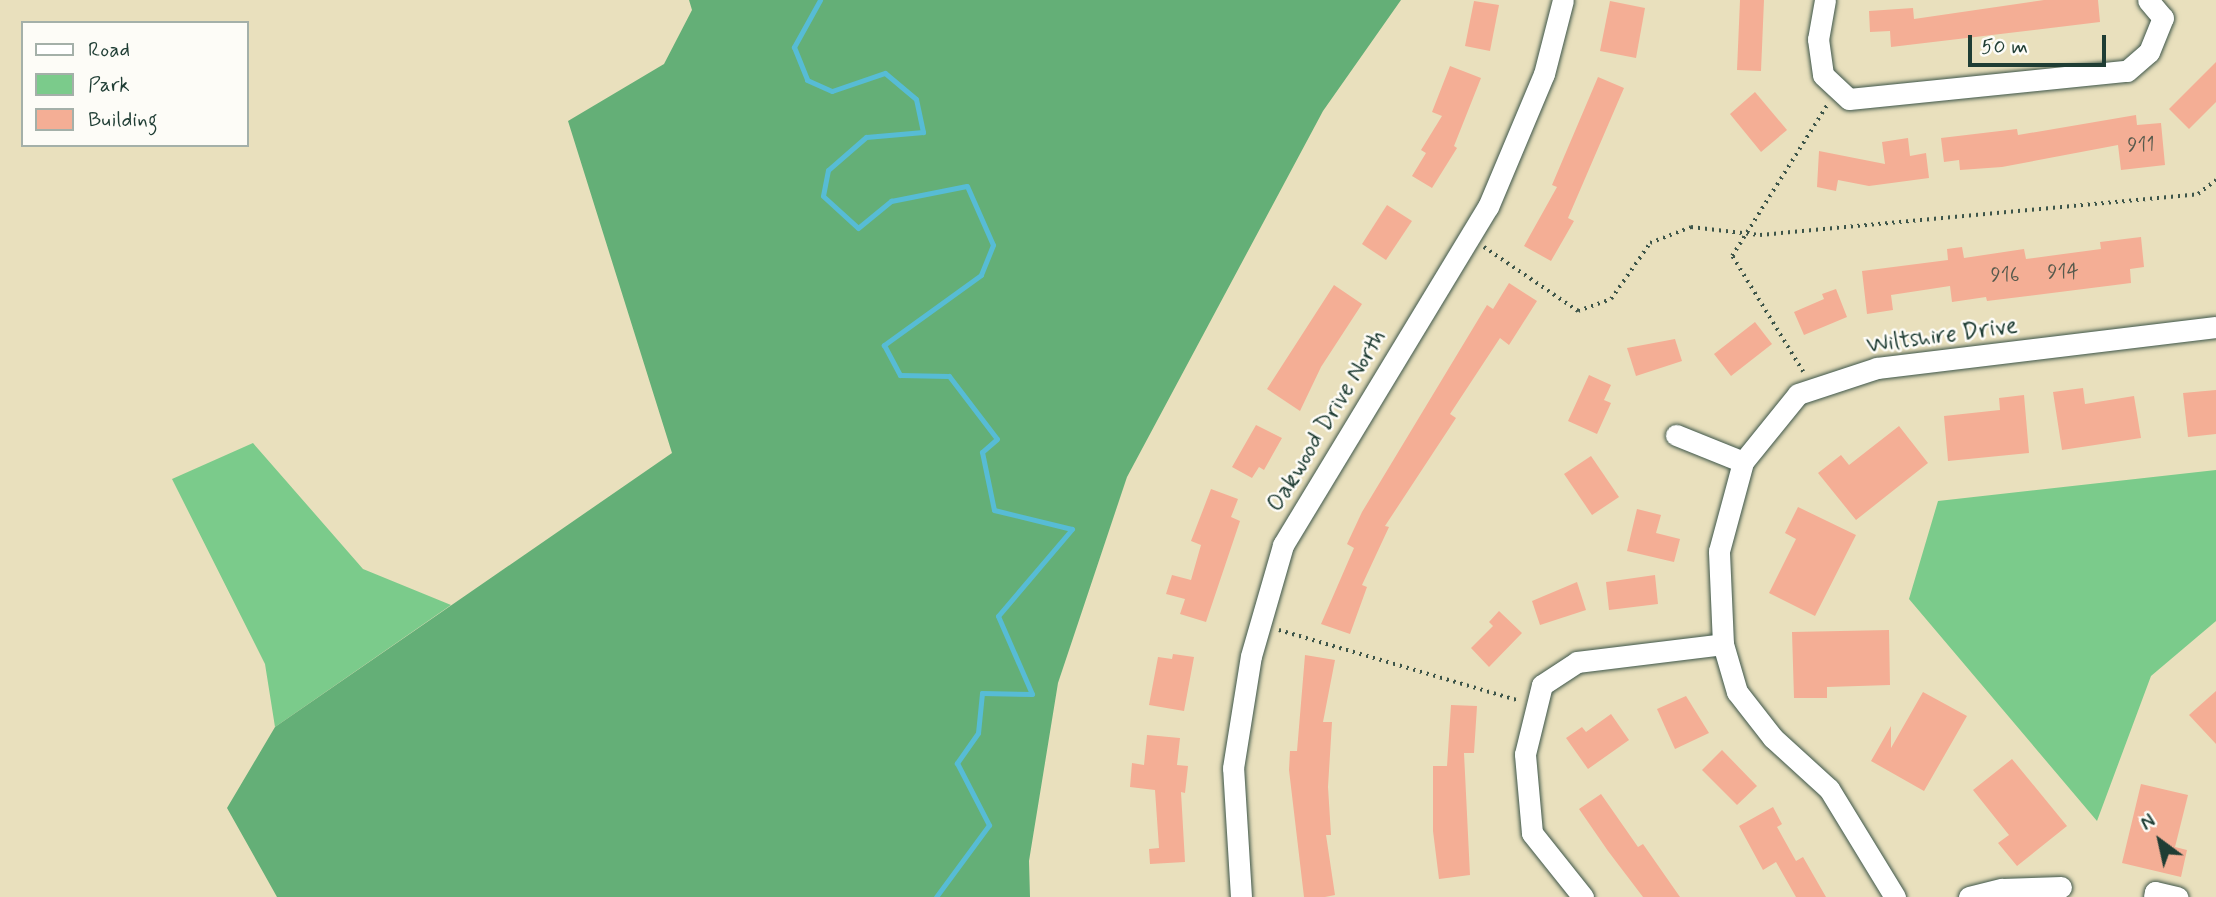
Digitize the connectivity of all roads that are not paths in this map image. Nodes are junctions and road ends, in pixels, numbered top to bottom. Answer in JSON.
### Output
{"nodes":[{"id":1,"x":1563,"y":0,"type":"edge"},
{"id":2,"x":1825,"y":0,"type":"edge"},
{"id":3,"x":2148,"y":0,"type":"edge"},
{"id":4,"x":2216,"y":327,"type":"edge"},
{"id":5,"x":1675,"y":435,"type":"dead end"},
{"id":6,"x":1743,"y":462,"type":"junction"},
{"id":7,"x":1723,"y":644,"type":"junction"},
{"id":8,"x":2061,"y":887,"type":"dead end"},
{"id":9,"x":1241,"y":897,"type":"edge"},
{"id":10,"x":1583,"y":897,"type":"edge"},
{"id":11,"x":1895,"y":897,"type":"edge"},
{"id":12,"x":1969,"y":897,"type":"edge"},
{"id":13,"x":2154,"y":897,"type":"edge"},
{"id":14,"x":2177,"y":897,"type":"edge"}],
"edges":[{"from":1,"to":9,"type":"street","name":"Oakwood Drive North"},
{"from":2,"to":3,"type":"street"},
{"from":4,"to":6,"type":"street","name":"Wiltshire Drive"},
{"from":5,"to":6,"type":"street"},
{"from":6,"to":7,"type":"street","name":"Wiltshire Drive"},
{"from":7,"to":10,"type":"street"},
{"from":7,"to":11,"type":"street","name":"Wiltshire Drive"},
{"from":8,"to":12,"type":"street"},
{"from":13,"to":14,"type":"street"}]}
